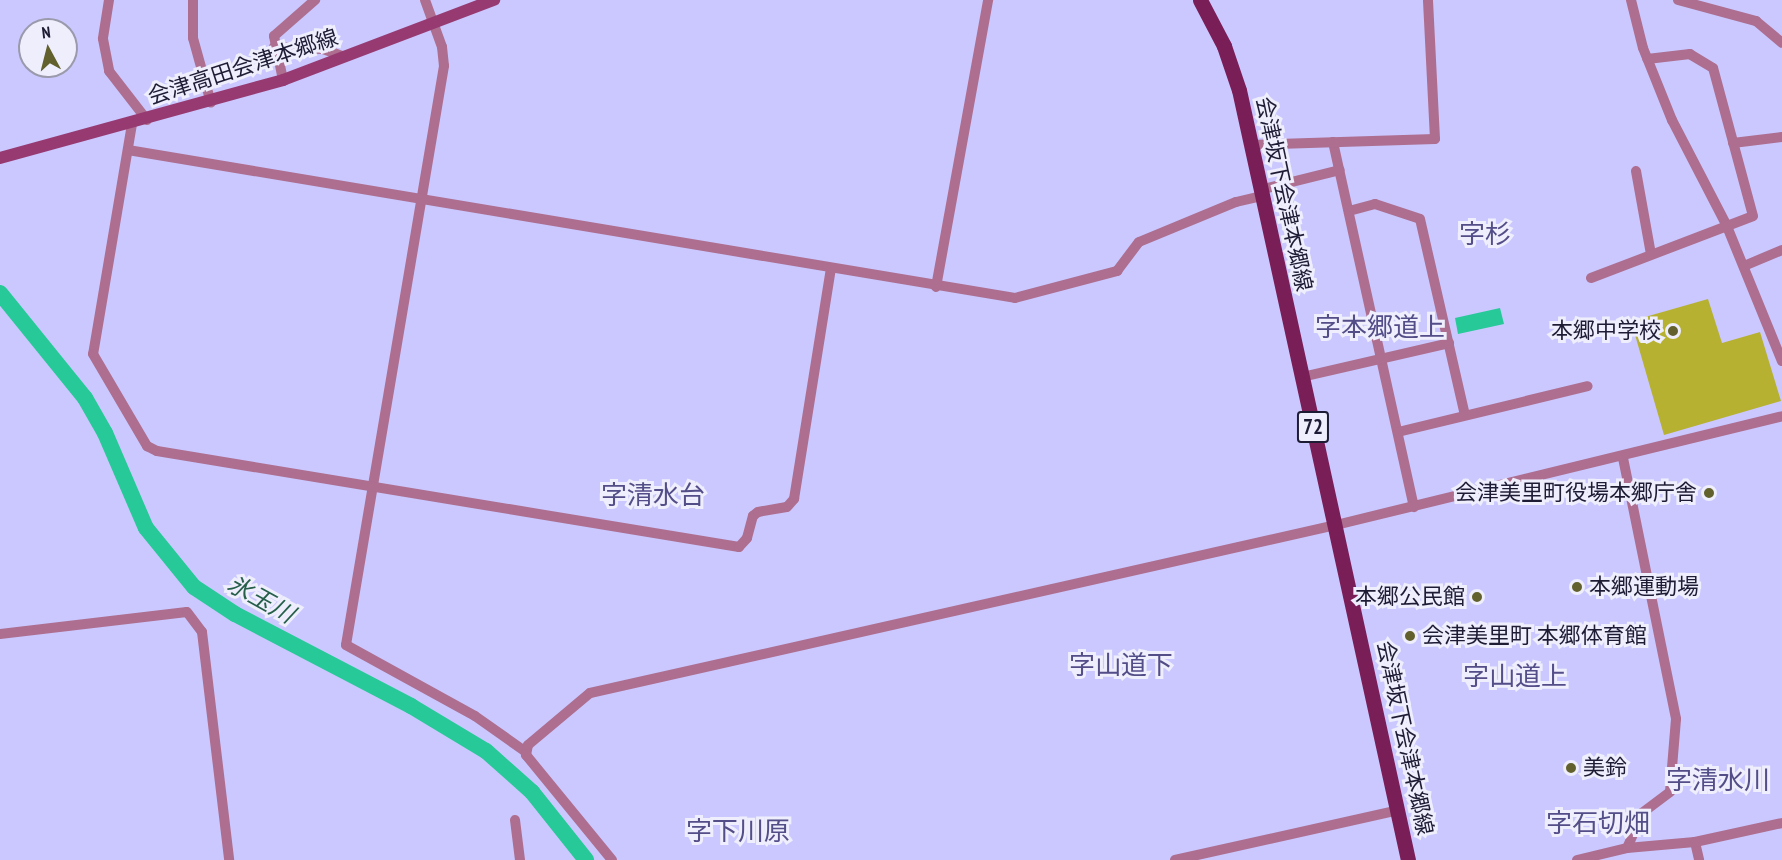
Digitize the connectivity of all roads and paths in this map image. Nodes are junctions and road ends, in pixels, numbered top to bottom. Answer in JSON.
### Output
{"nodes":[{"id":1,"x":109,"y":0,"type":"edge"},
{"id":2,"x":193,"y":0,"type":"edge"},
{"id":3,"x":315,"y":0,"type":"edge"},
{"id":4,"x":425,"y":0,"type":"edge"},
{"id":5,"x":494,"y":0,"type":"edge"},
{"id":6,"x":988,"y":0,"type":"edge"},
{"id":7,"x":1200,"y":0,"type":"edge"},
{"id":8,"x":1428,"y":0,"type":"edge"},
{"id":9,"x":1630,"y":0,"type":"edge"},
{"id":10,"x":1678,"y":0,"type":"edge"},
{"id":11,"x":434,"y":23,"type":"junction"},
{"id":12,"x":1782,"y":43,"type":"edge"},
{"id":13,"x":274,"y":47,"type":"junction"},
{"id":14,"x":345,"y":57,"type":"junction"},
{"id":15,"x":1647,"y":59,"type":"junction"},
{"id":16,"x":283,"y":80,"type":"junction"},
{"id":17,"x":211,"y":103,"type":"junction"},
{"id":18,"x":147,"y":120,"type":"junction"},
{"id":19,"x":132,"y":124,"type":"junction"},
{"id":20,"x":1782,"y":137,"type":"edge"},
{"id":21,"x":1334,"y":142,"type":"junction"},
{"id":22,"x":1733,"y":143,"type":"junction"},
{"id":23,"x":1251,"y":145,"type":"junction"},
{"id":24,"x":128,"y":150,"type":"junction"},
{"id":25,"x":0,"y":158,"type":"edge"},
{"id":26,"x":1340,"y":170,"type":"junction"},
{"id":27,"x":1636,"y":171,"type":"dead end"},
{"id":28,"x":1260,"y":193,"type":"junction"},
{"id":29,"x":420,"y":200,"type":"junction"},
{"id":30,"x":1349,"y":211,"type":"junction"},
{"id":31,"x":1726,"y":225,"type":"junction"},
{"id":32,"x":1782,"y":250,"type":"edge"},
{"id":33,"x":1651,"y":254,"type":"junction"},
{"id":34,"x":1744,"y":266,"type":"junction"},
{"id":35,"x":831,"y":269,"type":"junction"},
{"id":36,"x":1591,"y":278,"type":"dead end"},
{"id":37,"x":936,"y":287,"type":"junction"},
{"id":38,"x":1449,"y":343,"type":"junction"},
{"id":39,"x":1382,"y":359,"type":"junction"},
{"id":40,"x":1782,"y":361,"type":"edge"},
{"id":41,"x":1302,"y":377,"type":"junction"},
{"id":42,"x":1588,"y":386,"type":"dead end"},
{"id":43,"x":1465,"y":415,"type":"junction"},
{"id":44,"x":1782,"y":416,"type":"edge"},
{"id":45,"x":1398,"y":432,"type":"junction"},
{"id":46,"x":1623,"y":458,"type":"junction"},
{"id":47,"x":372,"y":486,"type":"junction"},
{"id":48,"x":1414,"y":507,"type":"junction"},
{"id":49,"x":1336,"y":525,"type":"junction"},
{"id":50,"x":0,"y":634,"type":"edge"},
{"id":51,"x":526,"y":752,"type":"junction"},
{"id":52,"x":1398,"y":810,"type":"junction"},
{"id":53,"x":515,"y":820,"type":"dead end"},
{"id":54,"x":1782,"y":823,"type":"edge"},
{"id":55,"x":1695,"y":842,"type":"junction"},
{"id":56,"x":1627,"y":848,"type":"junction"},
{"id":57,"x":229,"y":860,"type":"edge"},
{"id":58,"x":520,"y":860,"type":"edge"},
{"id":59,"x":612,"y":860,"type":"edge"},
{"id":60,"x":1175,"y":860,"type":"edge"},
{"id":61,"x":1408,"y":860,"type":"edge"},
{"id":62,"x":1577,"y":860,"type":"edge"},
{"id":63,"x":1699,"y":860,"type":"edge"}],
"edges":[{"from":1,"to":18,"type":"street"},
{"from":2,"to":17,"type":"street"},
{"from":3,"to":13,"type":"street"},
{"from":4,"to":11,"type":"street"},
{"from":5,"to":11,"type":"main road","name":"会津高田会津本郷線"},
{"from":6,"to":37,"type":"street"},
{"from":7,"to":23,"type":"main road","name":"会津坂下会津本郷線","number":"72"},
{"from":8,"to":21,"type":"street"},
{"from":9,"to":15,"type":"street"},
{"from":10,"to":12,"type":"street"},
{"from":11,"to":14,"type":"main road","name":"会津高田会津本郷線"},
{"from":11,"to":29,"type":"street"},
{"from":13,"to":14,"type":"street"},
{"from":13,"to":16,"type":"street"},
{"from":14,"to":16,"type":"main road","name":"会津高田会津本郷線"},
{"from":15,"to":22,"type":"street"},
{"from":15,"to":31,"type":"street"},
{"from":16,"to":17,"type":"main road","name":"会津高田会津本郷線"},
{"from":17,"to":18,"type":"main road","name":"会津高田会津本郷線"},
{"from":18,"to":19,"type":"main road","name":"会津高田会津本郷線"},
{"from":19,"to":24,"type":"street"},
{"from":19,"to":25,"type":"main road","name":"会津高田会津本郷線"},
{"from":20,"to":22,"type":"street"},
{"from":21,"to":23,"type":"street"},
{"from":21,"to":26,"type":"street"},
{"from":22,"to":31,"type":"street"},
{"from":23,"to":28,"type":"main road","name":"会津坂下会津本郷線","number":"72"},
{"from":24,"to":29,"type":"street"},
{"from":24,"to":47,"type":"street"},
{"from":26,"to":28,"type":"street"},
{"from":26,"to":30,"type":"street"},
{"from":27,"to":33,"type":"street"},
{"from":28,"to":37,"type":"street"},
{"from":28,"to":41,"type":"main road","name":"会津坂下会津本郷線","number":"72"},
{"from":29,"to":35,"type":"street"},
{"from":29,"to":47,"type":"street"},
{"from":30,"to":38,"type":"street"},
{"from":30,"to":39,"type":"street"},
{"from":31,"to":33,"type":"street"},
{"from":31,"to":34,"type":"street"},
{"from":32,"to":34,"type":"street"},
{"from":33,"to":36,"type":"street"},
{"from":34,"to":40,"type":"street"},
{"from":35,"to":37,"type":"street"},
{"from":35,"to":47,"type":"street"},
{"from":38,"to":39,"type":"street"},
{"from":38,"to":43,"type":"street"},
{"from":39,"to":41,"type":"street"},
{"from":39,"to":45,"type":"street"},
{"from":41,"to":49,"type":"main road","name":"会津坂下会津本郷線","number":"72"},
{"from":42,"to":43,"type":"street"},
{"from":43,"to":45,"type":"street"},
{"from":44,"to":46,"type":"street"},
{"from":45,"to":48,"type":"street"},
{"from":46,"to":48,"type":"street"},
{"from":46,"to":56,"type":"street"},
{"from":47,"to":51,"type":"street"},
{"from":48,"to":49,"type":"street"},
{"from":49,"to":51,"type":"street"},
{"from":49,"to":52,"type":"main road","name":"会津坂下会津本郷線","number":"72"},
{"from":50,"to":57,"type":"street"},
{"from":51,"to":59,"type":"street"},
{"from":52,"to":60,"type":"street"},
{"from":52,"to":61,"type":"main road","name":"会津坂下会津本郷線","number":"72"},
{"from":53,"to":58,"type":"street"},
{"from":54,"to":55,"type":"street"},
{"from":55,"to":56,"type":"street"},
{"from":55,"to":63,"type":"street"},
{"from":56,"to":62,"type":"street"}]}
